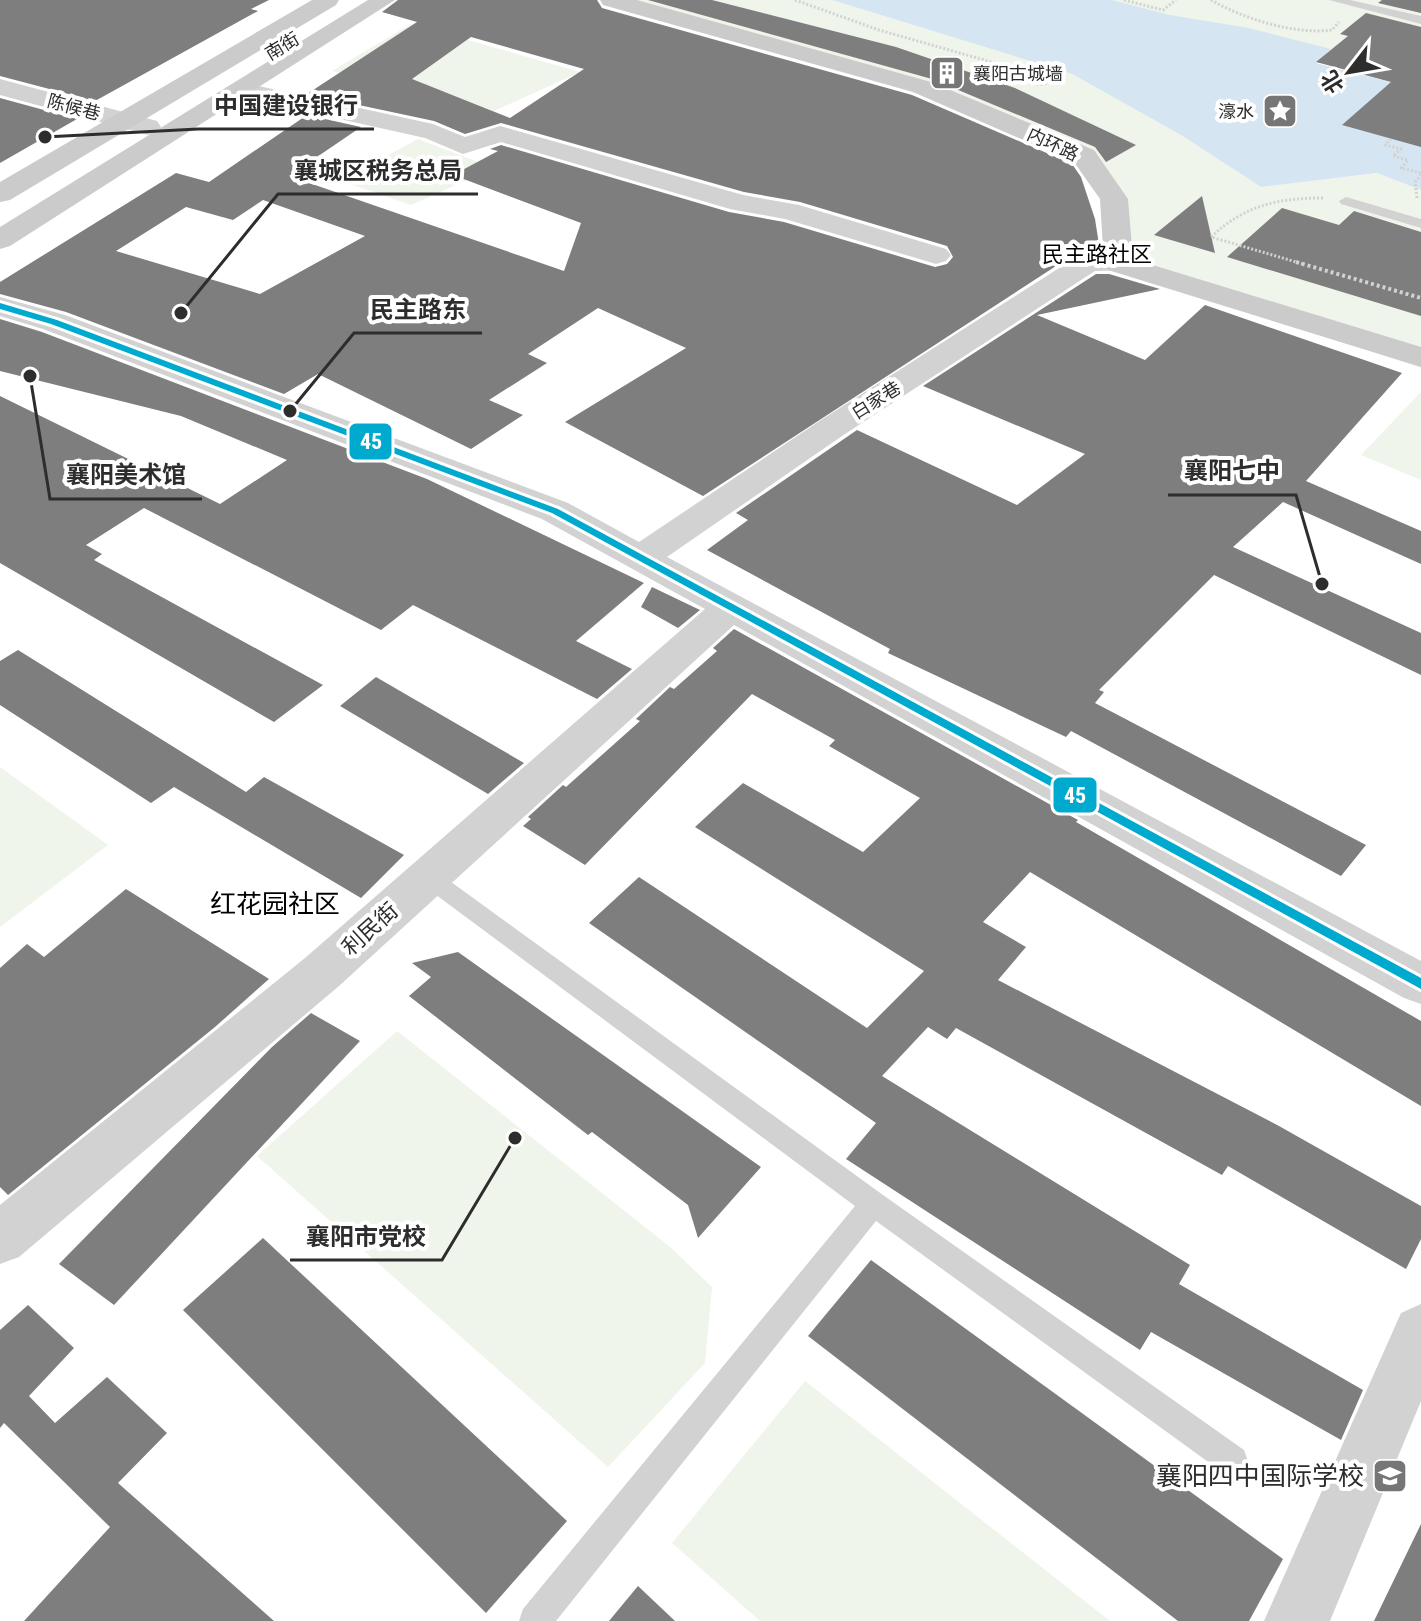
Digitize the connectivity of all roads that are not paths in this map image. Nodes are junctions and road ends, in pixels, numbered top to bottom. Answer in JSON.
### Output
{"nodes":[{"id":1,"x":304,"y":0,"type":"edge"},
{"id":2,"x":328,"y":0,"type":"edge"},
{"id":3,"x":359,"y":0,"type":"edge"},
{"id":4,"x":384,"y":0,"type":"edge"},
{"id":5,"x":611,"y":0,"type":"edge"},
{"id":6,"x":1335,"y":0,"type":"edge"},
{"id":7,"x":1421,"y":20,"type":"edge"},
{"id":8,"x":0,"y":87,"type":"edge"},
{"id":9,"x":240,"y":90,"type":"junction"},
{"id":10,"x":125,"y":121,"type":"junction"},
{"id":11,"x":0,"y":175,"type":"edge"},
{"id":12,"x":0,"y":194,"type":"edge"},
{"id":13,"x":1346,"y":201,"type":"road end"},
{"id":14,"x":0,"y":217,"type":"edge"},
{"id":15,"x":1421,"y":224,"type":"edge"},
{"id":16,"x":0,"y":240,"type":"edge"},
{"id":17,"x":936,"y":255,"type":"dead end"},
{"id":18,"x":1119,"y":264,"type":"junction"},
{"id":19,"x":0,"y":306,"type":"edge"},
{"id":20,"x":1421,"y":357,"type":"edge"},
{"id":21,"x":640,"y":558,"type":"junction"},
{"id":22,"x":731,"y":607,"type":"junction"},
{"id":23,"x":428,"y":877,"type":"junction"},
{"id":24,"x":1421,"y":984,"type":"edge"},
{"id":25,"x":873,"y":1204,"type":"junction"},
{"id":26,"x":0,"y":1239,"type":"edge"},
{"id":27,"x":1421,"y":1332,"type":"edge"},
{"id":28,"x":1233,"y":1461,"type":"dead end"},
{"id":29,"x":535,"y":1621,"type":"edge"},
{"id":30,"x":1297,"y":1621,"type":"edge"}],
"edges":[{"from":1,"to":10,"type":"street"},
{"from":2,"to":10,"type":"street","name":"南街"},
{"from":3,"to":10,"type":"street","name":"南街"},
{"from":4,"to":9,"type":"street"},
{"from":5,"to":18,"type":"street","name":"内环路"},
{"from":6,"to":7,"type":"lane"},
{"from":8,"to":10,"type":"street","name":"陈候巷"},
{"from":9,"to":16,"type":"street"},
{"from":9,"to":17,"type":"street"},
{"from":10,"to":11,"type":"street"},
{"from":10,"to":12,"type":"street","name":"南街"},
{"from":10,"to":14,"type":"street","name":"南街"},
{"from":13,"to":15,"type":"lane"},
{"from":18,"to":20,"type":"street"},
{"from":18,"to":21,"type":"street","name":"白家巷"},
{"from":19,"to":21,"type":"street"},
{"from":21,"to":22,"type":"street"},
{"from":22,"to":23,"type":"street","name":"利民街"},
{"from":22,"to":24,"type":"street"},
{"from":23,"to":25,"type":"lane"},
{"from":23,"to":26,"type":"street","name":"利民街"},
{"from":25,"to":28,"type":"lane"},
{"from":25,"to":29,"type":"lane"},
{"from":27,"to":30,"type":"street"}]}
